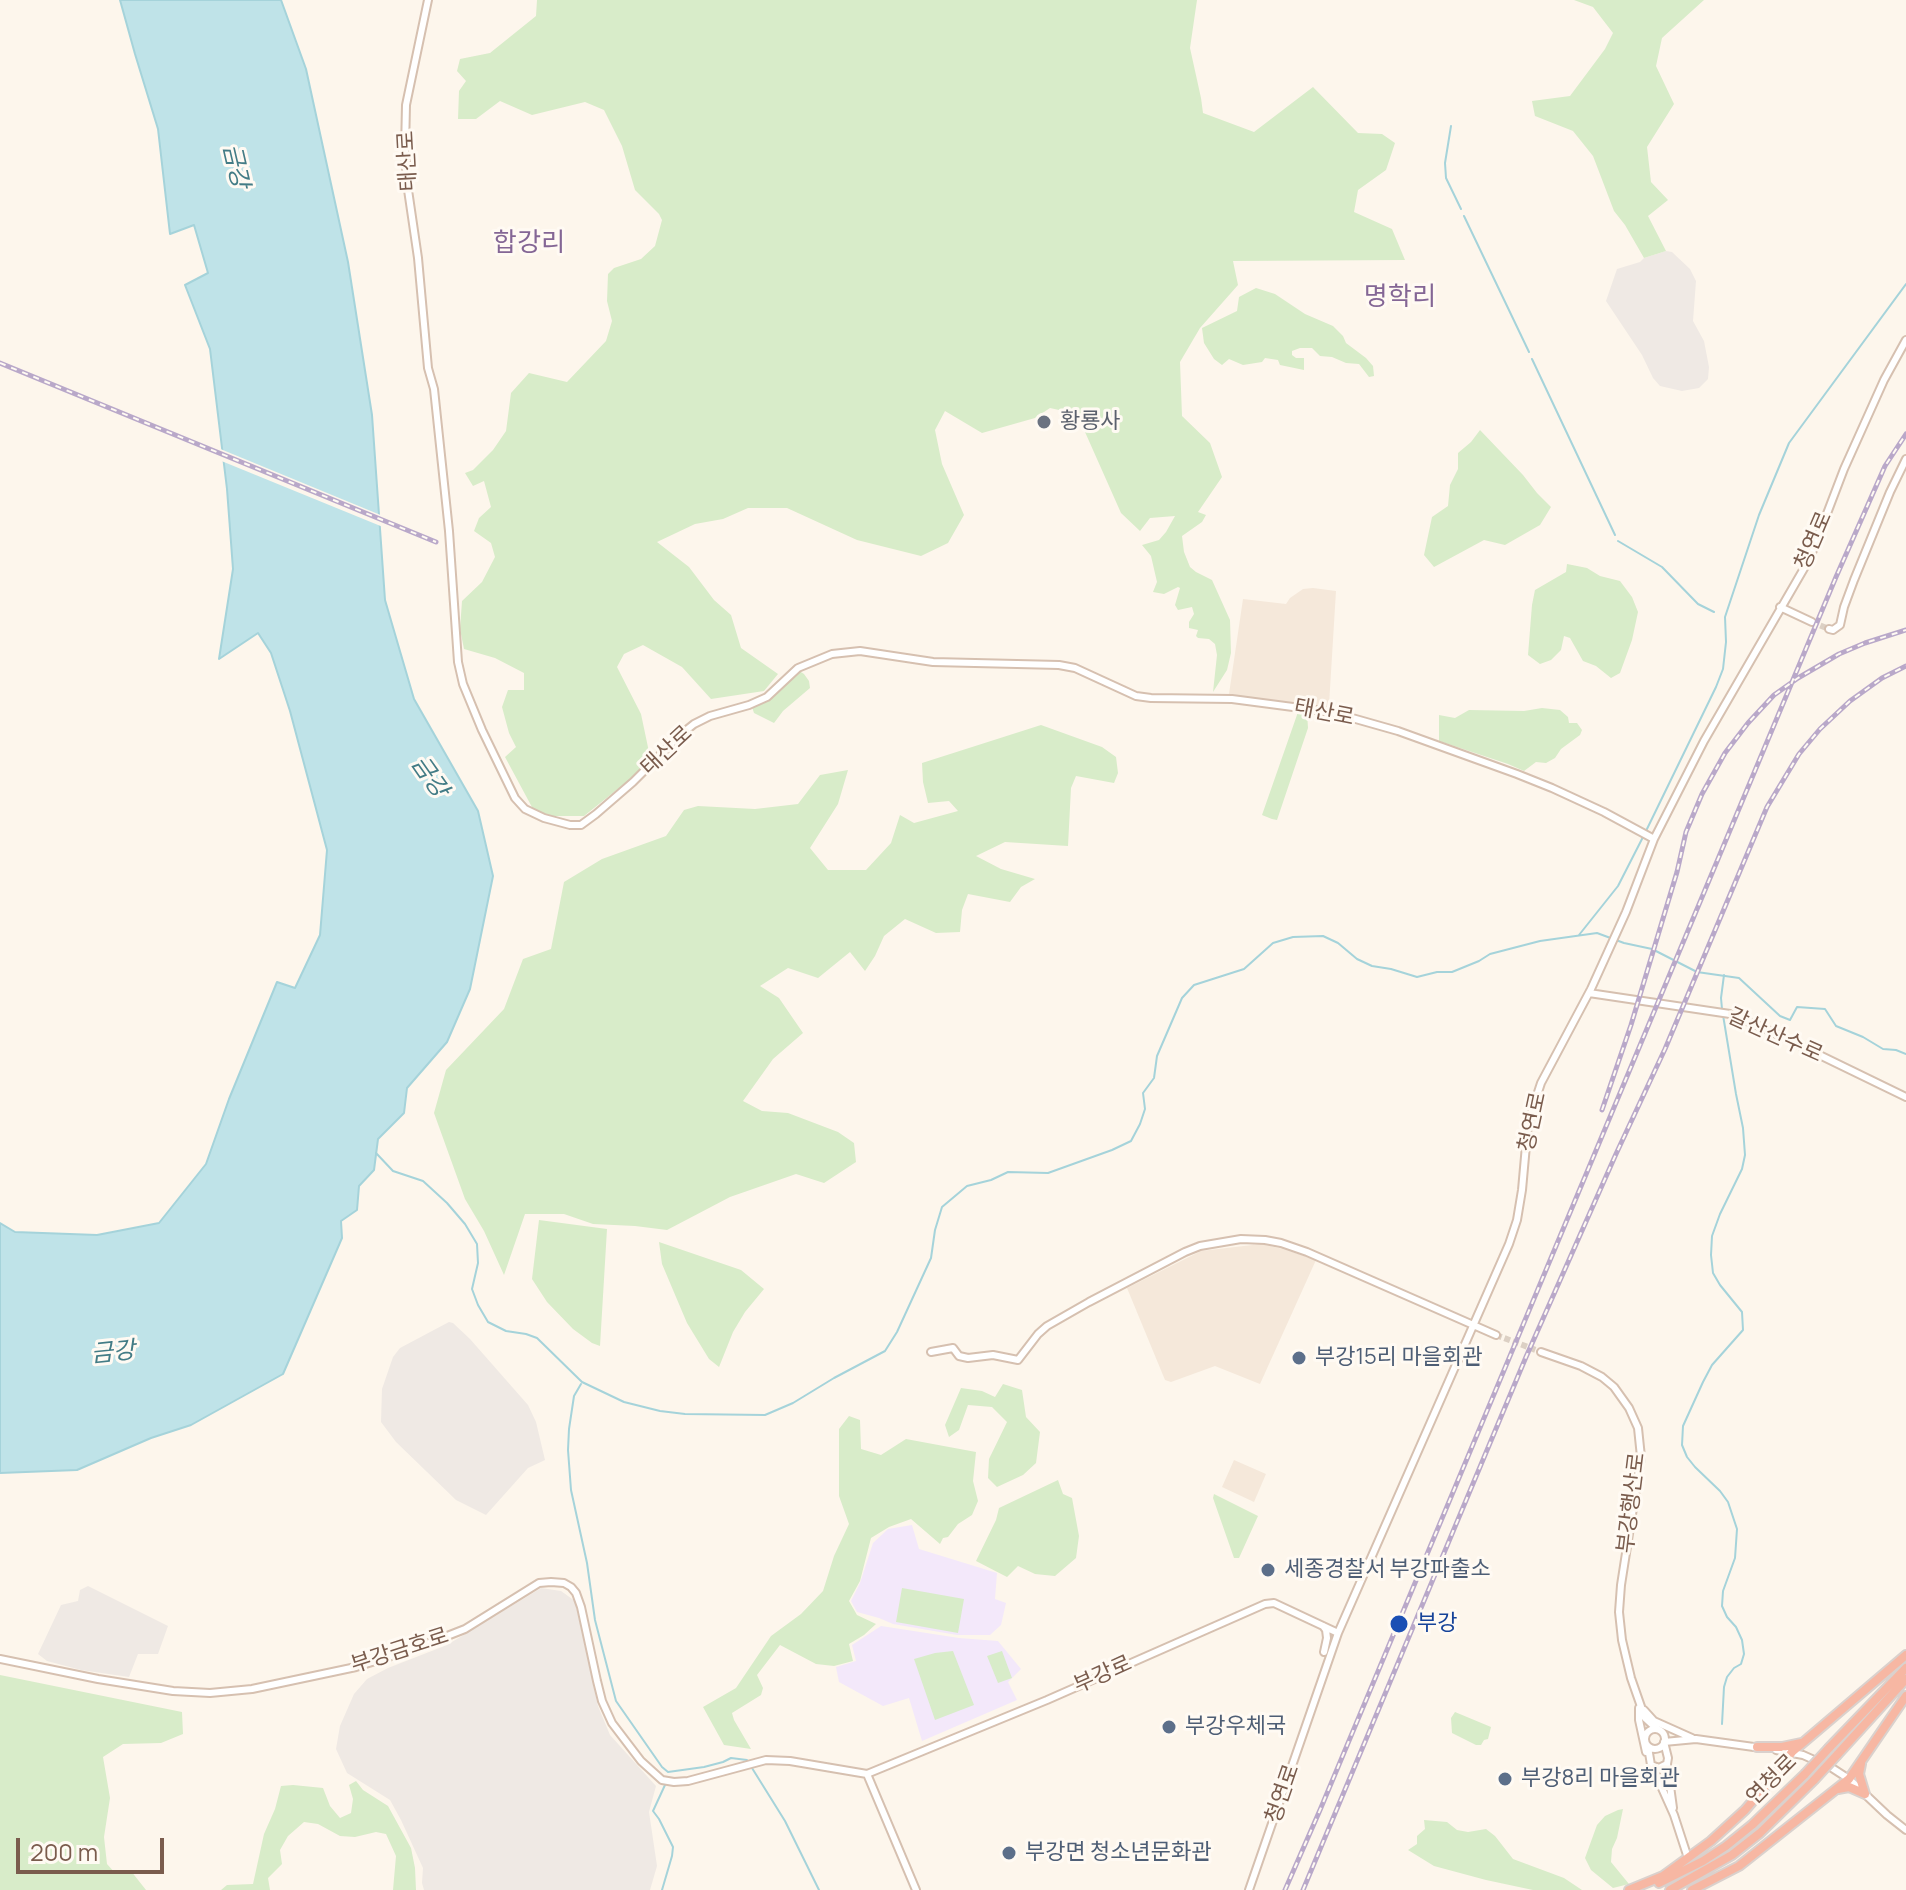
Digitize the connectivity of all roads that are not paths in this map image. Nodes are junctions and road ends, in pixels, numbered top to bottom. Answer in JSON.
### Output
{"nodes":[{"id":1,"x":428,"y":0,"type":"edge"},
{"id":2,"x":1906,"y":340,"type":"edge"},
{"id":3,"x":1906,"y":459,"type":"edge"},
{"id":4,"x":1780,"y":607,"type":"junction"},
{"id":5,"x":1812,"y":622,"type":"tunnel mouth"},
{"id":6,"x":1829,"y":629,"type":"dead end"},
{"id":7,"x":1652,"y":838,"type":"junction"},
{"id":8,"x":1590,"y":991,"type":"junction"},
{"id":9,"x":1906,"y":1097,"type":"edge"},
{"id":10,"x":1473,"y":1325,"type":"junction"},
{"id":11,"x":1496,"y":1335,"type":"tunnel mouth"},
{"id":12,"x":931,"y":1352,"type":"dead end"},
{"id":13,"x":1541,"y":1352,"type":"tunnel mouth"},
{"id":14,"x":1323,"y":1626,"type":"junction"},
{"id":15,"x":1338,"y":1633,"type":"junction"},
{"id":16,"x":1324,"y":1652,"type":"dead end"},
{"id":17,"x":1906,"y":1655,"type":"edge"},
{"id":18,"x":0,"y":1659,"type":"edge"},
{"id":19,"x":1906,"y":1668,"type":"edge"},
{"id":20,"x":1906,"y":1679,"type":"edge"},
{"id":21,"x":1906,"y":1696,"type":"edge"},
{"id":22,"x":1640,"y":1704,"type":"junction"},
{"id":23,"x":1659,"y":1730,"type":"junction"},
{"id":24,"x":1645,"y":1736,"type":"junction"},
{"id":25,"x":1809,"y":1739,"type":"junction"},
{"id":26,"x":1694,"y":1740,"type":"junction"},
{"id":27,"x":1664,"y":1742,"type":"junction"},
{"id":28,"x":1648,"y":1747,"type":"junction"},
{"id":29,"x":1757,"y":1747,"type":"junction"},
{"id":30,"x":1792,"y":1752,"type":"junction"},
{"id":31,"x":1667,"y":1754,"type":"junction"},
{"id":32,"x":1862,"y":1760,"type":"junction"},
{"id":33,"x":1667,"y":1764,"type":"junction"},
{"id":34,"x":1651,"y":1765,"type":"junction"},
{"id":35,"x":1777,"y":1773,"type":"junction"},
{"id":36,"x":867,"y":1774,"type":"junction"},
{"id":37,"x":1849,"y":1779,"type":"junction"},
{"id":38,"x":1833,"y":1790,"type":"junction"},
{"id":39,"x":1865,"y":1794,"type":"junction"},
{"id":40,"x":1674,"y":1815,"type":"junction"},
{"id":41,"x":1906,"y":1830,"type":"edge"},
{"id":42,"x":1687,"y":1855,"type":"dead end"},
{"id":43,"x":916,"y":1890,"type":"edge"},
{"id":44,"x":1249,"y":1890,"type":"edge"},
{"id":45,"x":1629,"y":1890,"type":"edge"},
{"id":46,"x":1642,"y":1890,"type":"edge"},
{"id":47,"x":1670,"y":1890,"type":"edge"},
{"id":48,"x":1692,"y":1890,"type":"edge"}],
"edges":[{"from":1,"to":7,"type":"street","name":"태산로"},
{"from":2,"to":4,"type":"street","name":"청연로"},
{"from":3,"to":6,"type":"street"},
{"from":4,"to":5,"type":"street"},
{"from":4,"to":7,"type":"street","name":"청연로"},
{"from":7,"to":8,"type":"street","name":"청연로"},
{"from":8,"to":9,"type":"street","name":"갈산산수로"},
{"from":8,"to":10,"type":"street","name":"청연로"},
{"from":10,"to":11,"type":"street"},
{"from":10,"to":12,"type":"street"},
{"from":10,"to":15,"type":"street","name":"청연로"},
{"from":13,"to":22,"type":"street","name":"부강행산로"},
{"from":14,"to":15,"type":"street","name":"부강로"},
{"from":14,"to":16,"type":"street"},
{"from":14,"to":36,"type":"street","name":"부강로"},
{"from":15,"to":44,"type":"street","name":"청연로"},
{"from":17,"to":25,"type":"highway"},
{"from":18,"to":36,"type":"street","name":"부강금호로"},
{"from":19,"to":46,"type":"highway","name":"연청로","bridge":true},
{"from":20,"to":47,"type":"highway","name":"연청로","bridge":true},
{"from":21,"to":32,"type":"highway"},
{"from":22,"to":23,"type":"street"},
{"from":22,"to":24,"type":"street"},
{"from":22,"to":26,"type":"street"},
{"from":22,"to":34,"type":"street"},
{"from":23,"to":24,"type":"street"},
{"from":23,"to":26,"type":"street"},
{"from":23,"to":27,"type":"street"},
{"from":24,"to":28,"type":"street"},
{"from":25,"to":29,"type":"highway"},
{"from":25,"to":30,"type":"highway"},
{"from":26,"to":27,"type":"street"},
{"from":26,"to":29,"type":"street"},
{"from":26,"to":31,"type":"street"},
{"from":27,"to":28,"type":"street"},
{"from":27,"to":31,"type":"street"},
{"from":28,"to":34,"type":"street"},
{"from":29,"to":30,"type":"street"},
{"from":29,"to":35,"type":"highway"},
{"from":30,"to":35,"type":"highway"},
{"from":30,"to":37,"type":"street"},
{"from":31,"to":33,"type":"street"},
{"from":32,"to":37,"type":"highway"},
{"from":32,"to":39,"type":"highway"},
{"from":33,"to":34,"type":"street"},
{"from":33,"to":40,"type":"street"},
{"from":34,"to":40,"type":"street"},
{"from":35,"to":45,"type":"highway"},
{"from":36,"to":43,"type":"street"},
{"from":37,"to":38,"type":"highway"},
{"from":37,"to":39,"type":"street"},
{"from":38,"to":39,"type":"highway"},
{"from":38,"to":48,"type":"highway"},
{"from":39,"to":41,"type":"street"},
{"from":40,"to":42,"type":"street"}]}
